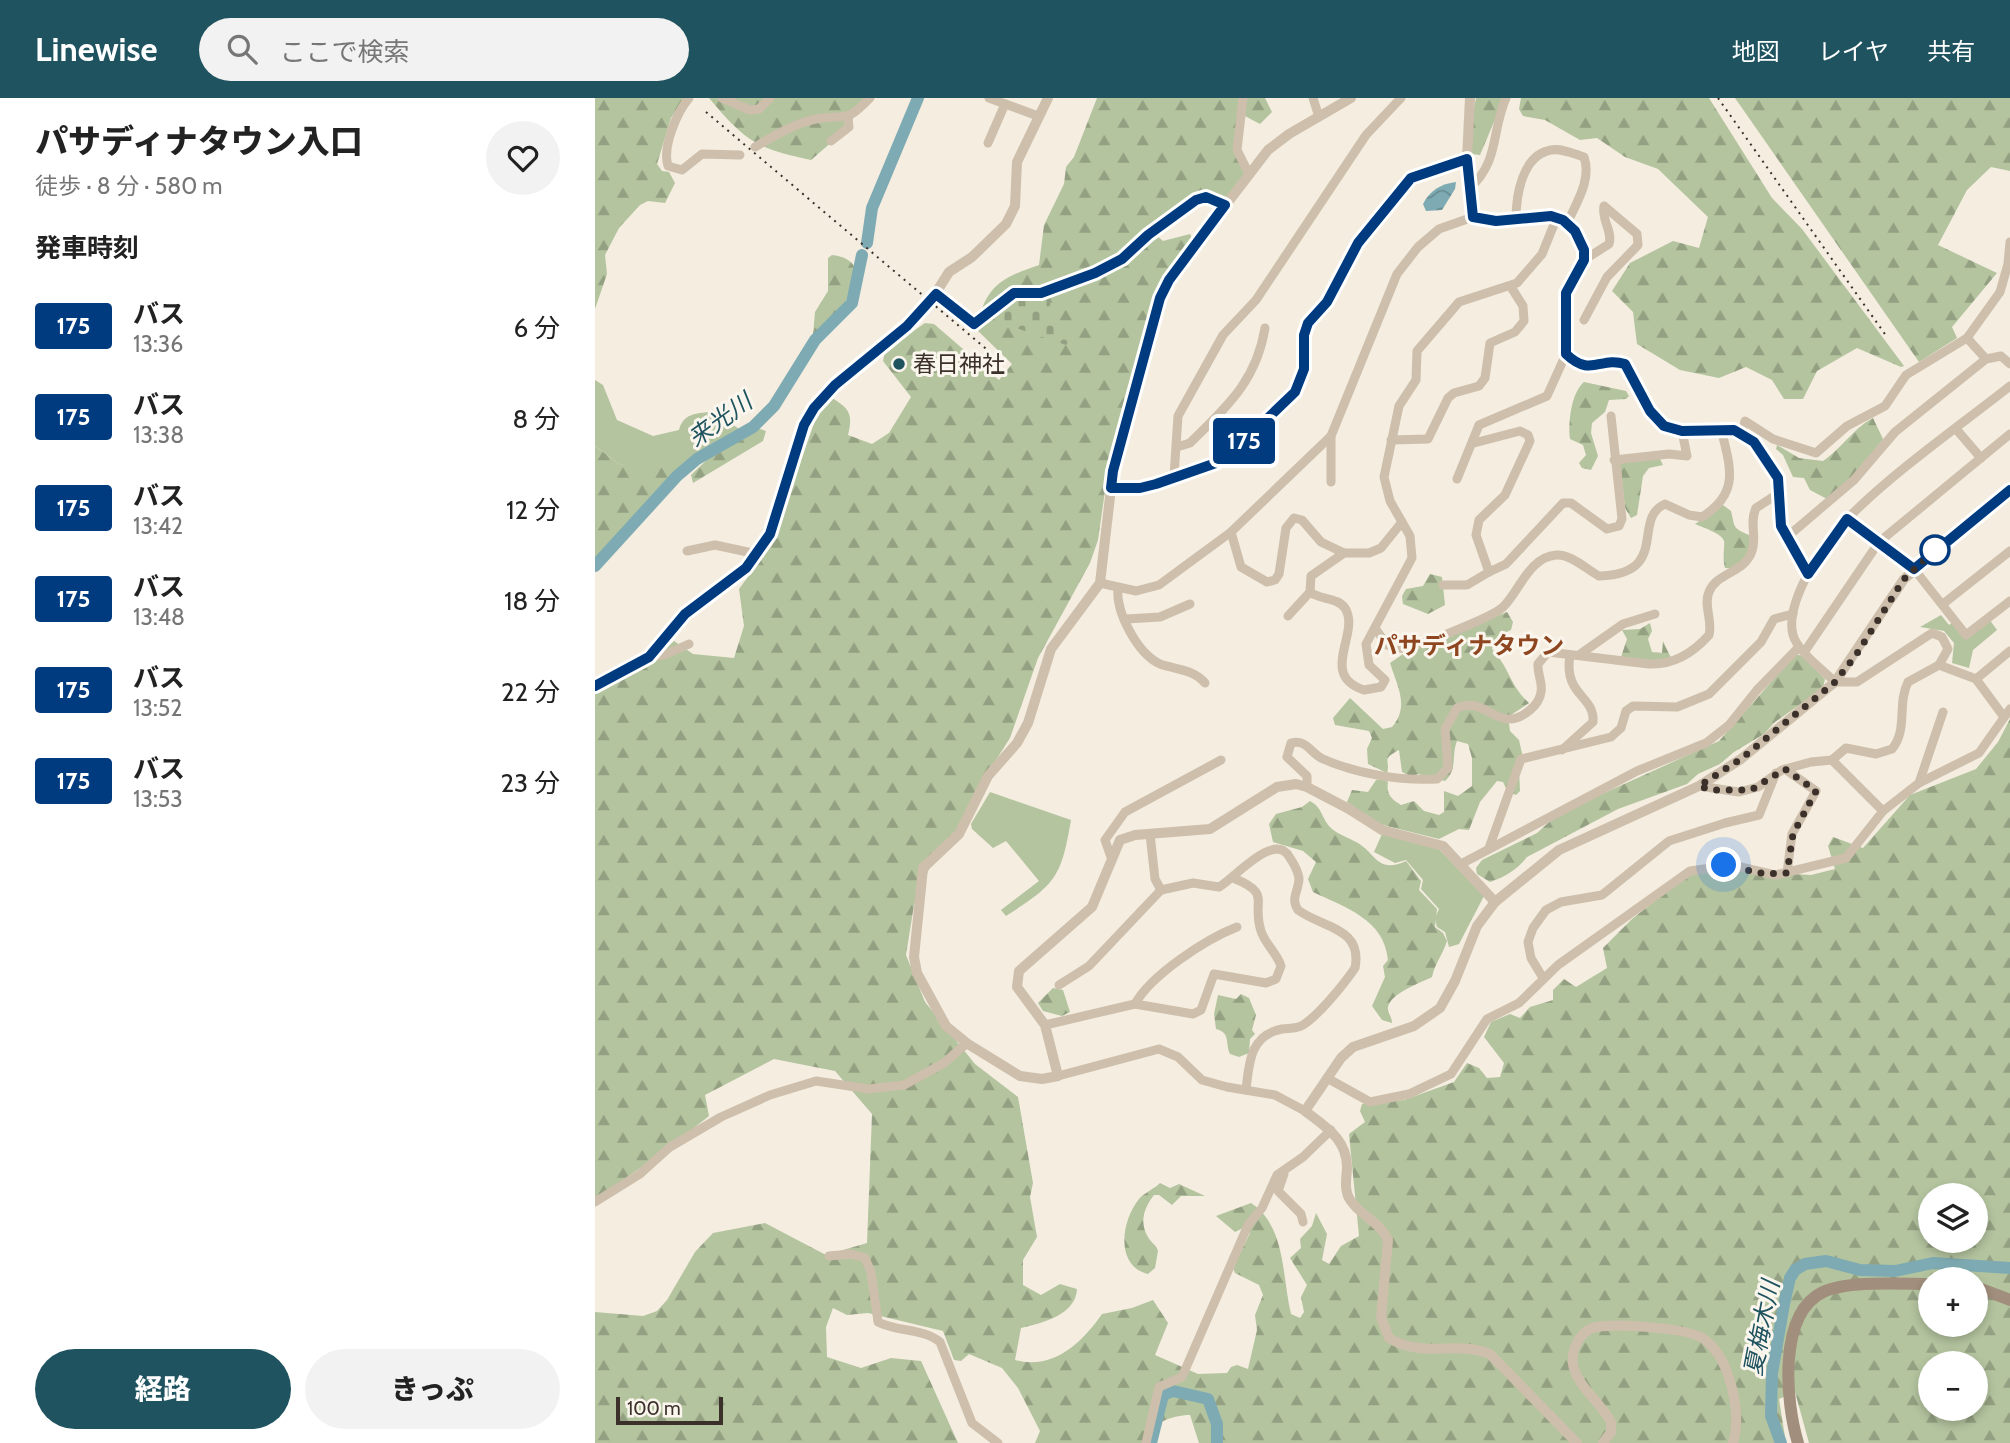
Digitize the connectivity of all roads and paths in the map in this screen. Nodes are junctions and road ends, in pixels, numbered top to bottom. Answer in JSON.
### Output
{"nodes":[{"id":1,"x":689,"y":98,"type":"edge"},
{"id":2,"x":722,"y":98,"type":"edge"},
{"id":3,"x":770,"y":98,"type":"edge"},
{"id":4,"x":870,"y":98,"type":"edge"},
{"id":5,"x":989,"y":98,"type":"edge"},
{"id":6,"x":1048,"y":98,"type":"edge"},
{"id":7,"x":1243,"y":98,"type":"edge"},
{"id":8,"x":1313,"y":98,"type":"edge"},
{"id":9,"x":1350,"y":98,"type":"edge"},
{"id":10,"x":1401,"y":98,"type":"edge"},
{"id":11,"x":1470,"y":98,"type":"edge"},
{"id":12,"x":1506,"y":98,"type":"edge"},
{"id":13,"x":1005,"y":104,"type":"junction"},
{"id":14,"x":1038,"y":116,"type":"junction"},
{"id":15,"x":1318,"y":117,"type":"junction"},
{"id":16,"x":848,"y":118,"type":"junction"},
{"id":17,"x":831,"y":141,"type":"dead end"},
{"id":18,"x":988,"y":143,"type":"dead end"},
{"id":19,"x":755,"y":147,"type":"dead end"},
{"id":20,"x":740,"y":155,"type":"dead end"},
{"id":21,"x":1467,"y":159,"type":"junction"},
{"id":22,"x":1249,"y":174,"type":"junction"},
{"id":23,"x":1469,"y":189,"type":"junction"},
{"id":24,"x":1225,"y":205,"type":"junction"},
{"id":25,"x":1473,"y":217,"type":"junction"},
{"id":26,"x":1515,"y":219,"type":"junction"},
{"id":27,"x":1562,"y":220,"type":"junction"},
{"id":28,"x":2010,"y":242,"type":"edge"},
{"id":29,"x":1584,"y":260,"type":"junction"},
{"id":30,"x":1511,"y":287,"type":"junction"},
{"id":31,"x":936,"y":294,"type":"junction"},
{"id":32,"x":1584,"y":320,"type":"dead end"},
{"id":33,"x":1265,"y":328,"type":"dead end"},
{"id":34,"x":1967,"y":338,"type":"junction"},
{"id":35,"x":1566,"y":354,"type":"junction"},
{"id":36,"x":1986,"y":359,"type":"junction"},
{"id":37,"x":2010,"y":364,"type":"edge"},
{"id":38,"x":2010,"y":386,"type":"edge"},
{"id":39,"x":1611,"y":416,"type":"dead end"},
{"id":40,"x":1721,"y":428,"type":"junction"},
{"id":41,"x":1956,"y":429,"type":"junction"},
{"id":42,"x":1682,"y":431,"type":"junction"},
{"id":43,"x":1742,"y":433,"type":"junction"},
{"id":44,"x":2010,"y":434,"type":"edge"},
{"id":45,"x":1331,"y":436,"type":"junction"},
{"id":46,"x":1391,"y":440,"type":"junction"},
{"id":47,"x":1474,"y":443,"type":"junction"},
{"id":48,"x":1177,"y":447,"type":"junction"},
{"id":49,"x":1980,"y":458,"type":"junction"},
{"id":50,"x":1614,"y":460,"type":"junction"},
{"id":51,"x":1174,"y":476,"type":"junction"},
{"id":52,"x":1457,"y":479,"type":"dead end"},
{"id":53,"x":1331,"y":482,"type":"dead end"},
{"id":54,"x":1111,"y":488,"type":"junction"},
{"id":55,"x":2010,"y":489,"type":"edge"},
{"id":56,"x":1779,"y":493,"type":"junction"},
{"id":57,"x":1847,"y":519,"type":"junction"},
{"id":58,"x":1402,"y":522,"type":"junction"},
{"id":59,"x":1231,"y":532,"type":"junction"},
{"id":60,"x":1787,"y":537,"type":"junction"},
{"id":61,"x":1879,"y":542,"type":"junction"},
{"id":62,"x":687,"y":551,"type":"dead end"},
{"id":63,"x":2010,"y":551,"type":"edge"},
{"id":64,"x":757,"y":554,"type":"junction"},
{"id":65,"x":1344,"y":554,"type":"junction"},
{"id":66,"x":1914,"y":569,"type":"junction"},
{"id":67,"x":1489,"y":572,"type":"junction"},
{"id":68,"x":1808,"y":574,"type":"junction"},
{"id":69,"x":1100,"y":583,"type":"junction"},
{"id":70,"x":1443,"y":585,"type":"dead end"},
{"id":71,"x":1118,"y":589,"type":"junction"},
{"id":72,"x":1310,"y":592,"type":"junction"},
{"id":73,"x":2010,"y":601,"type":"edge"},
{"id":74,"x":1190,"y":604,"type":"dead end"},
{"id":75,"x":1943,"y":604,"type":"junction"},
{"id":76,"x":1655,"y":614,"type":"dead end"},
{"id":77,"x":1793,"y":614,"type":"junction"},
{"id":78,"x":1288,"y":616,"type":"dead end"},
{"id":79,"x":1126,"y":619,"type":"junction"},
{"id":80,"x":1375,"y":628,"type":"junction"},
{"id":81,"x":689,"y":644,"type":"dead end"},
{"id":82,"x":1802,"y":649,"type":"junction"},
{"id":83,"x":2010,"y":651,"type":"edge"},
{"id":84,"x":1575,"y":655,"type":"junction"},
{"id":85,"x":648,"y":657,"type":"junction"},
{"id":86,"x":1939,"y":664,"type":"junction"},
{"id":87,"x":1976,"y":679,"type":"junction"},
{"id":88,"x":1835,"y":682,"type":"junction"},
{"id":89,"x":1205,"y":683,"type":"dead end"},
{"id":90,"x":595,"y":686,"type":"edge"},
{"id":91,"x":2010,"y":709,"type":"edge"},
{"id":92,"x":1943,"y":712,"type":"dead end"},
{"id":93,"x":2004,"y":717,"type":"junction"},
{"id":94,"x":1562,"y":751,"type":"junction"},
{"id":95,"x":1221,"y":760,"type":"dead end"},
{"id":96,"x":1832,"y":761,"type":"junction"},
{"id":97,"x":1780,"y":771,"type":"junction"},
{"id":98,"x":1920,"y":783,"type":"junction"},
{"id":99,"x":1699,"y":786,"type":"junction"},
{"id":100,"x":1307,"y":787,"type":"junction"},
{"id":101,"x":1883,"y":811,"type":"junction"},
{"id":102,"x":1150,"y":834,"type":"junction"},
{"id":103,"x":1489,"y":848,"type":"junction"},
{"id":104,"x":1111,"y":857,"type":"junction"},
{"id":105,"x":1461,"y":864,"type":"junction"},
{"id":106,"x":1787,"y":873,"type":"junction"},
{"id":107,"x":1233,"y":878,"type":"junction"},
{"id":108,"x":1161,"y":890,"type":"junction"},
{"id":109,"x":1495,"y":902,"type":"junction"},
{"id":110,"x":1237,"y":927,"type":"dead end"},
{"id":111,"x":1543,"y":978,"type":"junction"},
{"id":112,"x":1059,"y":985,"type":"dead end"},
{"id":113,"x":1135,"y":1004,"type":"junction"},
{"id":114,"x":1045,"y":1025,"type":"junction"},
{"id":115,"x":967,"y":1043,"type":"junction"},
{"id":116,"x":1058,"y":1076,"type":"junction"},
{"id":117,"x":1327,"y":1078,"type":"junction"},
{"id":118,"x":1246,"y":1090,"type":"junction"},
{"id":119,"x":1305,"y":1111,"type":"junction"},
{"id":120,"x":1331,"y":1130,"type":"junction"},
{"id":121,"x":1291,"y":1167,"type":"junction"},
{"id":122,"x":595,"y":1202,"type":"edge"},
{"id":123,"x":1303,"y":1223,"type":"dead end"},
{"id":124,"x":829,"y":1256,"type":"dead end"},
{"id":125,"x":1918,"y":1284,"type":"edge"},
{"id":126,"x":1988,"y":1292,"type":"edge"},
{"id":127,"x":2010,"y":1300,"type":"edge"},
{"id":128,"x":998,"y":1443,"type":"edge"},
{"id":129,"x":1146,"y":1443,"type":"edge"},
{"id":130,"x":1577,"y":1443,"type":"edge"},
{"id":131,"x":1603,"y":1443,"type":"edge"},
{"id":132,"x":1733,"y":1443,"type":"edge"},
{"id":133,"x":1798,"y":1443,"type":"edge"}],
"edges":[{"from":1,"to":20,"type":"street"},
{"from":2,"to":3,"type":"street"},
{"from":4,"to":16,"type":"street"},
{"from":5,"to":13,"type":"street"},
{"from":6,"to":14,"type":"street"},
{"from":7,"to":22,"type":"street"},
{"from":8,"to":15,"type":"street"},
{"from":9,"to":15,"type":"street"},
{"from":10,"to":48,"type":"street"},
{"from":11,"to":21,"type":"street"},
{"from":12,"to":23,"type":"street"},
{"from":13,"to":14,"type":"street"},
{"from":13,"to":18,"type":"street"},
{"from":14,"to":31,"type":"street"},
{"from":15,"to":22,"type":"street"},
{"from":16,"to":17,"type":"street"},
{"from":16,"to":19,"type":"street"},
{"from":21,"to":23,"type":"street"},
{"from":21,"to":51,"type":"street"},
{"from":22,"to":24,"type":"street"},
{"from":23,"to":25,"type":"street"},
{"from":24,"to":31,"type":"street"},
{"from":24,"to":54,"type":"street"},
{"from":25,"to":26,"type":"street"},
{"from":25,"to":45,"type":"street"},
{"from":26,"to":27,"type":"street"},
{"from":26,"to":27,"type":"street"},
{"from":27,"to":29,"type":"street"},
{"from":27,"to":30,"type":"street"},
{"from":28,"to":34,"type":"street"},
{"from":29,"to":32,"type":"street"},
{"from":29,"to":35,"type":"street"},
{"from":30,"to":46,"type":"street"},
{"from":30,"to":46,"type":"street"},
{"from":31,"to":64,"type":"street"},
{"from":33,"to":48,"type":"street"},
{"from":34,"to":36,"type":"street"},
{"from":34,"to":43,"type":"street"},
{"from":35,"to":42,"type":"street"},
{"from":35,"to":47,"type":"street"},
{"from":36,"to":37,"type":"street"},
{"from":36,"to":60,"type":"street"},
{"from":38,"to":41,"type":"street"},
{"from":39,"to":50,"type":"street"},
{"from":40,"to":42,"type":"street"},
{"from":40,"to":43,"type":"street"},
{"from":40,"to":80,"type":"street"},
{"from":41,"to":49,"type":"street"},
{"from":41,"to":57,"type":"street"},
{"from":42,"to":50,"type":"street"},
{"from":43,"to":56,"type":"street"},
{"from":44,"to":49,"type":"street"},
{"from":45,"to":53,"type":"street"},
{"from":45,"to":59,"type":"street"},
{"from":46,"to":58,"type":"street"},
{"from":47,"to":52,"type":"street"},
{"from":47,"to":67,"type":"street"},
{"from":48,"to":51,"type":"street"},
{"from":49,"to":61,"type":"street"},
{"from":50,"to":67,"type":"street"},
{"from":51,"to":54,"type":"street"},
{"from":54,"to":69,"type":"street"},
{"from":55,"to":66,"type":"street"},
{"from":56,"to":60,"type":"street"},
{"from":56,"to":84,"type":"street"},
{"from":57,"to":61,"type":"street"},
{"from":57,"to":68,"type":"street"},
{"from":58,"to":65,"type":"street"},
{"from":58,"to":80,"type":"street"},
{"from":59,"to":65,"type":"street"},
{"from":59,"to":71,"type":"street"},
{"from":60,"to":68,"type":"street"},
{"from":61,"to":66,"type":"street"},
{"from":61,"to":82,"type":"street"},
{"from":62,"to":64,"type":"street"},
{"from":63,"to":75,"type":"street"},
{"from":64,"to":85,"type":"street"},
{"from":65,"to":72,"type":"street"},
{"from":66,"to":75,"type":"street"},
{"from":66,"to":88,"type":"street"},
{"from":67,"to":70,"type":"street"},
{"from":68,"to":77,"type":"street"},
{"from":69,"to":71,"type":"street"},
{"from":69,"to":115,"type":"street"},
{"from":71,"to":79,"type":"street"},
{"from":72,"to":78,"type":"street"},
{"from":72,"to":80,"type":"street"},
{"from":73,"to":75,"type":"street"},
{"from":74,"to":79,"type":"street"},
{"from":76,"to":84,"type":"street"},
{"from":77,"to":82,"type":"street"},
{"from":77,"to":94,"type":"street"},
{"from":79,"to":89,"type":"street"},
{"from":81,"to":85,"type":"street"},
{"from":82,"to":88,"type":"street"},
{"from":82,"to":103,"type":"street"},
{"from":83,"to":87,"type":"street"},
{"from":84,"to":94,"type":"street"},
{"from":84,"to":100,"type":"street"},
{"from":85,"to":90,"type":"street"},
{"from":86,"to":87,"type":"street"},
{"from":86,"to":88,"type":"street"},
{"from":86,"to":96,"type":"street"},
{"from":87,"to":93,"type":"street"},
{"from":88,"to":99,"type":"street"},
{"from":91,"to":93,"type":"street"},
{"from":92,"to":98,"type":"street"},
{"from":93,"to":98,"type":"street"},
{"from":94,"to":103,"type":"street"},
{"from":95,"to":104,"type":"street"},
{"from":96,"to":97,"type":"street"},
{"from":96,"to":101,"type":"street"},
{"from":97,"to":99,"type":"street"},
{"from":97,"to":106,"type":"street"},
{"from":97,"to":111,"type":"street"},
{"from":98,"to":101,"type":"street"},
{"from":99,"to":109,"type":"street"},
{"from":100,"to":102,"type":"street"},
{"from":100,"to":105,"type":"street"},
{"from":101,"to":106,"type":"street"},
{"from":102,"to":104,"type":"street"},
{"from":102,"to":108,"type":"street"},
{"from":103,"to":105,"type":"street"},
{"from":104,"to":114,"type":"street"},
{"from":105,"to":109,"type":"street"},
{"from":106,"to":111,"type":"street"},
{"from":107,"to":108,"type":"street"},
{"from":107,"to":113,"type":"street"},
{"from":107,"to":118,"type":"street"},
{"from":108,"to":112,"type":"street"},
{"from":109,"to":117,"type":"street"},
{"from":110,"to":113,"type":"street"},
{"from":111,"to":117,"type":"street"},
{"from":113,"to":114,"type":"street"},
{"from":114,"to":116,"type":"street"},
{"from":115,"to":116,"type":"street"},
{"from":115,"to":122,"type":"street"},
{"from":116,"to":118,"type":"street"},
{"from":117,"to":119,"type":"street"},
{"from":118,"to":119,"type":"street"},
{"from":119,"to":120,"type":"street"},
{"from":120,"to":121,"type":"street"},
{"from":120,"to":130,"type":"street"},
{"from":121,"to":123,"type":"street"},
{"from":121,"to":129,"type":"street"},
{"from":124,"to":128,"type":"street"},
{"from":125,"to":133,"type":"main road"},
{"from":126,"to":127,"type":"main road"},
{"from":131,"to":132,"type":"street"}]}
